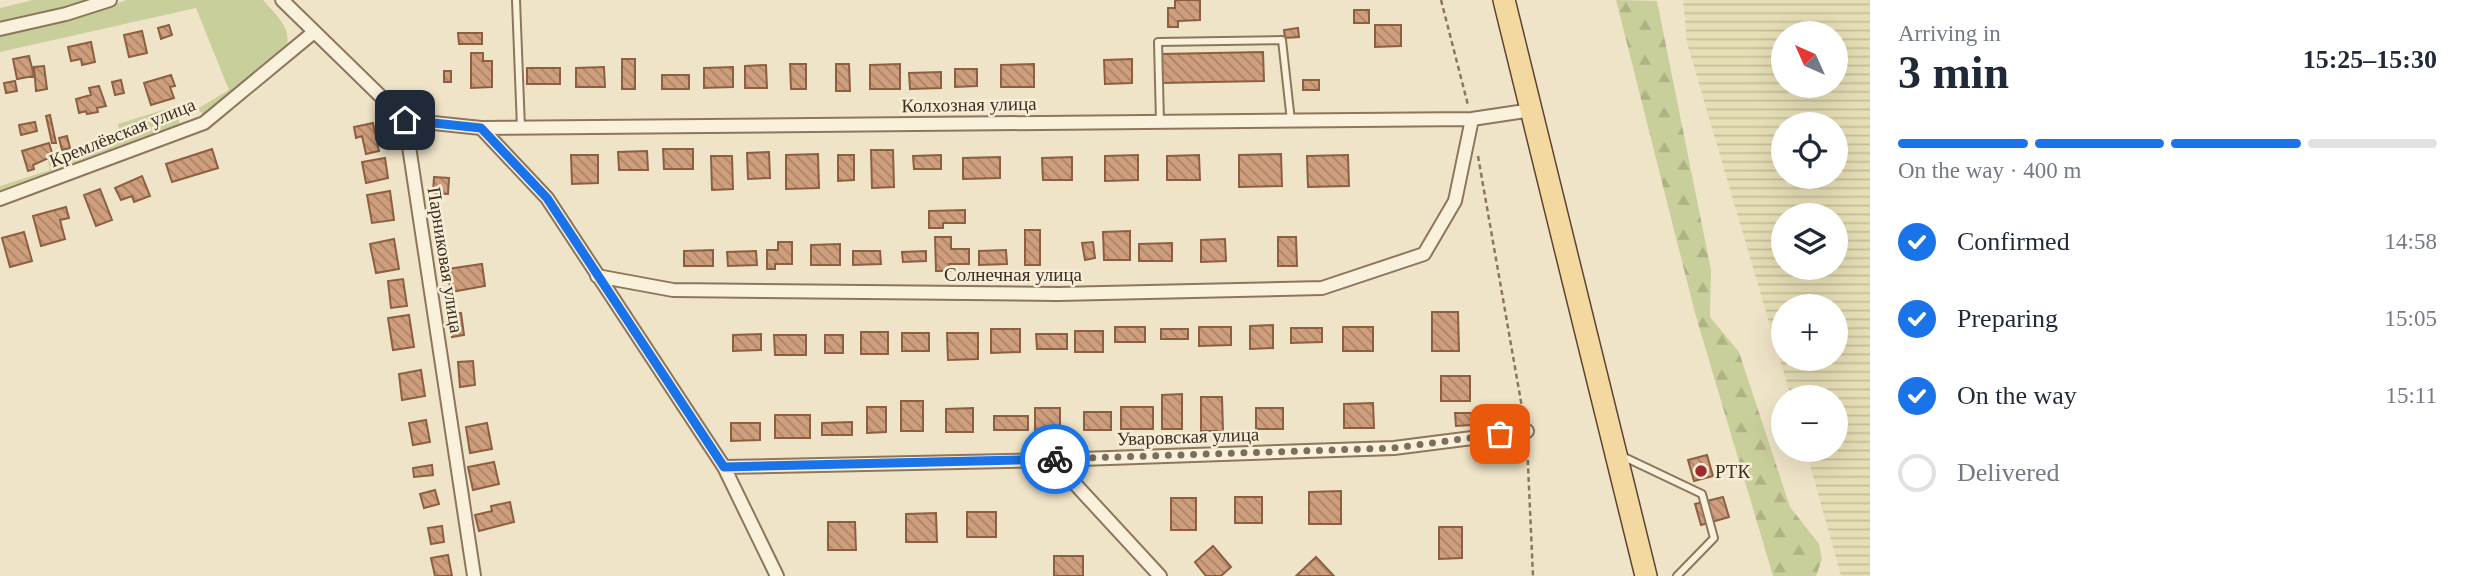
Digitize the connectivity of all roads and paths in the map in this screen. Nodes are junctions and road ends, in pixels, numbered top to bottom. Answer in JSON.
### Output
{"nodes":[{"id":1,"x":110,"y":0,"type":"edge"},
{"id":2,"x":282,"y":0,"type":"edge"},
{"id":3,"x":516,"y":0,"type":"edge"},
{"id":4,"x":1441,"y":0,"type":"edge"},
{"id":5,"x":1504,"y":0,"type":"edge"},
{"id":6,"x":0,"y":29,"type":"edge"},
{"id":7,"x":314,"y":32,"type":"junction"},
{"id":8,"x":1532,"y":110,"type":"junction"},
{"id":9,"x":1472,"y":119,"type":"junction"},
{"id":10,"x":405,"y":120,"type":"junction"},
{"id":11,"x":1291,"y":121,"type":"junction"},
{"id":12,"x":1160,"y":122,"type":"junction"},
{"id":13,"x":481,"y":128,"type":"junction"},
{"id":14,"x":521,"y":128,"type":"junction"},
{"id":15,"x":1476,"y":146,"type":"dead end"},
{"id":16,"x":0,"y":199,"type":"edge"},
{"id":17,"x":597,"y":276,"type":"junction"},
{"id":18,"x":1527,"y":431,"type":"junction"},
{"id":19,"x":1616,"y":453,"type":"junction"},
{"id":20,"x":1053,"y":460,"type":"junction"},
{"id":21,"x":724,"y":467,"type":"junction"},
{"id":22,"x":474,"y":576,"type":"edge"},
{"id":23,"x":776,"y":576,"type":"edge"},
{"id":24,"x":1160,"y":576,"type":"edge"},
{"id":25,"x":1533,"y":576,"type":"edge"},
{"id":26,"x":1646,"y":576,"type":"edge"},
{"id":27,"x":1677,"y":576,"type":"edge"}],
"edges":[{"from":1,"to":6,"type":"street"},
{"from":2,"to":7,"type":"street"},
{"from":3,"to":14,"type":"lane"},
{"from":4,"to":9,"type":"path"},
{"from":5,"to":8,"type":"main road"},
{"from":7,"to":10,"type":"street"},
{"from":7,"to":16,"type":"street","name":"Кремлёвская улица"},
{"from":8,"to":9,"type":"street","name":"Колхозная улица"},
{"from":8,"to":19,"type":"main road"},
{"from":9,"to":11,"type":"street","name":"Колхозная улица"},
{"from":9,"to":17,"type":"street","name":"Солнечная улица"},
{"from":10,"to":13,"type":"street","name":"Колхозная улица"},
{"from":10,"to":22,"type":"street","name":"Парниковая улица"},
{"from":11,"to":12,"type":"street","name":"Колхозная улица"},
{"from":11,"to":12,"type":"lane"},
{"from":12,"to":14,"type":"street","name":"Колхозная улица"},
{"from":13,"to":14,"type":"street","name":"Колхозная улица"},
{"from":13,"to":17,"type":"street"},
{"from":15,"to":18,"type":"path"},
{"from":17,"to":21,"type":"street"},
{"from":18,"to":20,"type":"street","name":"Уваровская улица"},
{"from":18,"to":25,"type":"path"},
{"from":19,"to":26,"type":"main road"},
{"from":19,"to":27,"type":"lane"},
{"from":20,"to":21,"type":"street","name":"Уваровская улица"},
{"from":20,"to":24,"type":"street"},
{"from":21,"to":23,"type":"street"}]}
